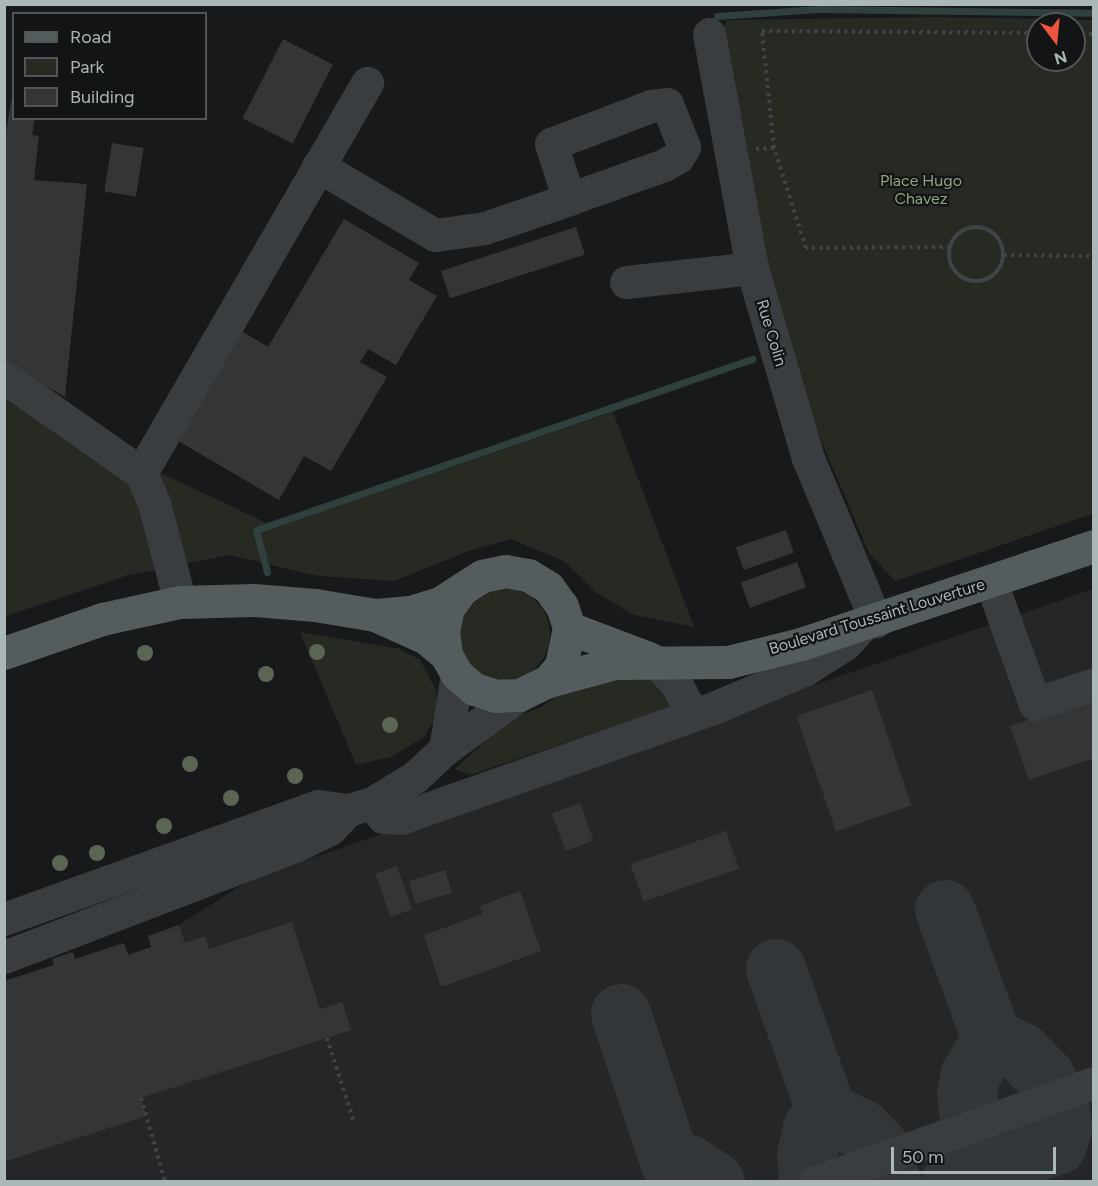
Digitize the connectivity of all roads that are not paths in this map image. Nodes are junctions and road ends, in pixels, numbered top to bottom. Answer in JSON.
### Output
{"nodes":[{"id":1,"x":709,"y":34,"type":"dead end"},
{"id":2,"x":367,"y":83,"type":"dead end"},
{"id":3,"x":318,"y":166,"type":"junction"},
{"id":4,"x":569,"y":199,"type":"dead end"},
{"id":5,"x":752,"y":268,"type":"junction"},
{"id":6,"x":626,"y":282,"type":"dead end"},
{"id":7,"x":4,"y":377,"type":"edge"},
{"id":8,"x":141,"y":473,"type":"junction"},
{"id":9,"x":1094,"y":546,"type":"edge"},
{"id":10,"x":991,"y":582,"type":"junction"},
{"id":11,"x":462,"y":589,"type":"junction"},
{"id":12,"x":180,"y":602,"type":"junction"},
{"id":13,"x":375,"y":615,"type":"junction"},
{"id":14,"x":869,"y":623,"type":"junction"},
{"id":15,"x":569,"y":628,"type":"junction"},
{"id":16,"x":4,"y":653,"type":"edge"},
{"id":17,"x":656,"y":661,"type":"junction"},
{"id":18,"x":451,"y":664,"type":"junction"},
{"id":19,"x":548,"y":681,"type":"junction"},
{"id":20,"x":1094,"y":684,"type":"edge"},
{"id":21,"x":519,"y":695,"type":"junction"},
{"id":22,"x":693,"y":715,"type":"junction"},
{"id":23,"x":445,"y":749,"type":"junction"},
{"id":24,"x":360,"y":806,"type":"junction"},
{"id":25,"x":9,"y":918,"type":"edge"},
{"id":26,"x":15,"y":954,"type":"edge"},
{"id":27,"x":1094,"y":1083,"type":"edge"},
{"id":28,"x":814,"y":1182,"type":"edge"}],
"edges":[{"from":1,"to":5,"type":"lane","name":"Rue Colin"},
{"from":2,"to":3,"type":"lane"},
{"from":3,"to":4,"type":"lane"},
{"from":3,"to":8,"type":"lane"},
{"from":5,"to":6,"type":"lane"},
{"from":5,"to":14,"type":"lane","name":"Rue Colin"},
{"from":7,"to":8,"type":"lane"},
{"from":8,"to":12,"type":"lane"},
{"from":9,"to":10,"type":"main road","name":"Boulevard Toussaint Louverture"},
{"from":10,"to":14,"type":"main road","name":"Boulevard Toussaint Louverture"},
{"from":10,"to":20,"type":"lane"},
{"from":11,"to":13,"type":"main road"},
{"from":11,"to":15,"type":"main road"},
{"from":11,"to":18,"type":"main road"},
{"from":12,"to":13,"type":"main road"},
{"from":12,"to":16,"type":"main road"},
{"from":13,"to":18,"type":"main road"},
{"from":14,"to":17,"type":"main road","name":"Boulevard Toussaint Louverture"},
{"from":14,"to":22,"type":"lane"},
{"from":15,"to":17,"type":"main road","name":"Boulevard Toussaint Louverture"},
{"from":15,"to":19,"type":"main road"},
{"from":17,"to":19,"type":"main road","name":"Boulevard Toussaint Louverture"},
{"from":17,"to":22,"type":"lane"},
{"from":18,"to":21,"type":"main road"},
{"from":18,"to":23,"type":"lane"},
{"from":19,"to":21,"type":"main road"},
{"from":21,"to":23,"type":"lane"},
{"from":22,"to":24,"type":"lane"},
{"from":23,"to":24,"type":"lane"},
{"from":24,"to":25,"type":"lane"},
{"from":24,"to":26,"type":"lane"},
{"from":25,"to":26,"type":"lane"},
{"from":27,"to":28,"type":"lane"}]}
